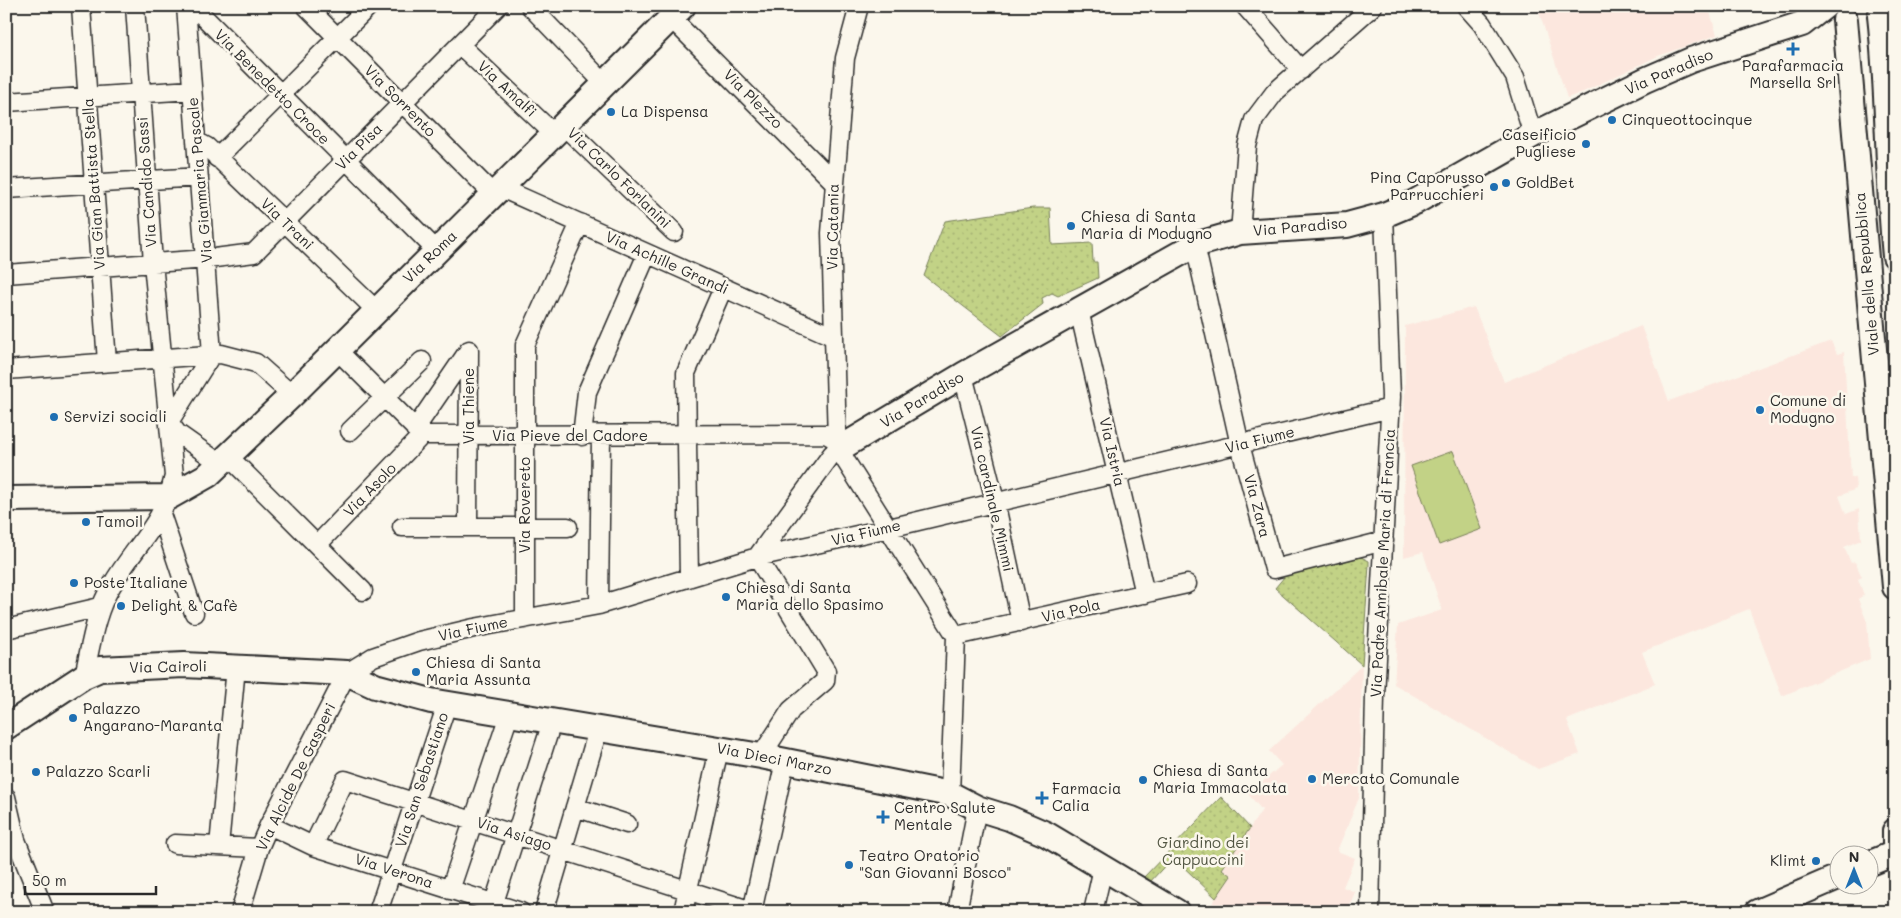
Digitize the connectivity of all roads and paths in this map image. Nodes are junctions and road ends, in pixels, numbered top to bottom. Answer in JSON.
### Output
{"nodes":[{"id":1,"x":81,"y":6,"type":"edge"},
{"id":2,"x":135,"y":6,"type":"edge"},
{"id":3,"x":186,"y":6,"type":"edge"},
{"id":4,"x":193,"y":6,"type":"edge"},
{"id":5,"x":306,"y":6,"type":"edge"},
{"id":6,"x":369,"y":6,"type":"edge"},
{"id":7,"x":498,"y":6,"type":"edge"},
{"id":8,"x":530,"y":6,"type":"edge"},
{"id":9,"x":859,"y":6,"type":"edge"},
{"id":10,"x":1245,"y":6,"type":"edge"},
{"id":11,"x":1372,"y":6,"type":"edge"},
{"id":12,"x":1466,"y":6,"type":"edge"},
{"id":13,"x":1825,"y":6,"type":"edge"},
{"id":14,"x":1885,"y":10,"type":"edge"},
{"id":15,"x":677,"y":12,"type":"edge"},
{"id":16,"x":1841,"y":13,"type":"edge"},
{"id":17,"x":1802,"y":24,"type":"junction"},
{"id":18,"x":338,"y":38,"type":"junction"},
{"id":19,"x":460,"y":45,"type":"junction"},
{"id":20,"x":1301,"y":70,"type":"junction"},
{"id":21,"x":604,"y":83,"type":"junction"},
{"id":22,"x":192,"y":90,"type":"junction"},
{"id":23,"x":140,"y":93,"type":"junction"},
{"id":24,"x":280,"y":95,"type":"junction"},
{"id":25,"x":88,"y":96,"type":"junction"},
{"id":26,"x":6,"y":102,"type":"edge"},
{"id":27,"x":403,"y":104,"type":"junction"},
{"id":28,"x":559,"y":130,"type":"junction"},
{"id":29,"x":1533,"y":134,"type":"junction"},
{"id":30,"x":196,"y":141,"type":"junction"},
{"id":31,"x":218,"y":158,"type":"junction"},
{"id":32,"x":345,"y":161,"type":"junction"},
{"id":33,"x":1892,"y":173,"type":"edge"},
{"id":34,"x":199,"y":177,"type":"junction"},
{"id":35,"x":146,"y":180,"type":"junction"},
{"id":36,"x":834,"y":182,"type":"junction"},
{"id":37,"x":94,"y":183,"type":"junction"},
{"id":38,"x":6,"y":189,"type":"edge"},
{"id":39,"x":498,"y":191,"type":"junction"},
{"id":40,"x":1384,"y":215,"type":"junction"},
{"id":41,"x":286,"y":222,"type":"junction"},
{"id":42,"x":580,"y":224,"type":"junction"},
{"id":43,"x":674,"y":232,"type":"dead end"},
{"id":44,"x":1240,"y":232,"type":"junction"},
{"id":45,"x":1195,"y":245,"type":"junction"},
{"id":46,"x":437,"y":251,"type":"junction"},
{"id":47,"x":646,"y":254,"type":"junction"},
{"id":48,"x":1895,"y":256,"type":"edge"},
{"id":49,"x":207,"y":259,"type":"junction"},
{"id":50,"x":153,"y":263,"type":"junction"},
{"id":51,"x":100,"y":267,"type":"junction"},
{"id":52,"x":6,"y":274,"type":"edge"},
{"id":53,"x":723,"y":288,"type":"junction"},
{"id":54,"x":376,"y":310,"type":"junction"},
{"id":55,"x":1079,"y":310,"type":"junction"},
{"id":56,"x":834,"y":337,"type":"junction"},
{"id":57,"x":337,"y":350,"type":"junction"},
{"id":58,"x":212,"y":354,"type":"junction"},
{"id":59,"x":161,"y":358,"type":"junction"},
{"id":60,"x":422,"y":361,"type":"dead end"},
{"id":61,"x":107,"y":362,"type":"junction"},
{"id":62,"x":6,"y":370,"type":"edge"},
{"id":63,"x":963,"y":375,"type":"junction"},
{"id":64,"x":292,"y":395,"type":"junction"},
{"id":65,"x":385,"y":398,"type":"junction"},
{"id":66,"x":1391,"y":408,"type":"junction"},
{"id":67,"x":169,"y":422,"type":"junction"},
{"id":68,"x":350,"y":431,"type":"dead end"},
{"id":69,"x":419,"y":432,"type":"junction"},
{"id":70,"x":469,"y":436,"type":"junction"},
{"id":71,"x":525,"y":436,"type":"junction"},
{"id":72,"x":582,"y":436,"type":"junction"},
{"id":73,"x":601,"y":436,"type":"junction"},
{"id":74,"x":688,"y":436,"type":"junction"},
{"id":75,"x":838,"y":444,"type":"junction"},
{"id":76,"x":1240,"y":445,"type":"junction"},
{"id":77,"x":225,"y":460,"type":"junction"},
{"id":78,"x":1117,"y":474,"type":"junction"},
{"id":79,"x":6,"y":499,"type":"edge"},
{"id":80,"x":995,"y":501,"type":"junction"},
{"id":81,"x":165,"y":506,"type":"junction"},
{"id":82,"x":402,"y":527,"type":"dead end"},
{"id":83,"x":468,"y":527,"type":"junction"},
{"id":84,"x":525,"y":527,"type":"junction"},
{"id":85,"x":568,"y":527,"type":"dead end"},
{"id":86,"x":889,"y":528,"type":"junction"},
{"id":87,"x":1384,"y":541,"type":"junction"},
{"id":88,"x":318,"y":544,"type":"junction"},
{"id":89,"x":757,"y":557,"type":"junction"},
{"id":90,"x":689,"y":578,"type":"junction"},
{"id":91,"x":1187,"y":584,"type":"dead end"},
{"id":92,"x":1895,"y":587,"type":"edge"},
{"id":93,"x":363,"y":591,"type":"dead end"},
{"id":94,"x":1145,"y":594,"type":"junction"},
{"id":95,"x":599,"y":604,"type":"junction"},
{"id":96,"x":100,"y":607,"type":"junction"},
{"id":97,"x":194,"y":613,"type":"dead end"},
{"id":98,"x":525,"y":619,"type":"junction"},
{"id":99,"x":1021,"y":622,"type":"junction"},
{"id":100,"x":6,"y":630,"type":"edge"},
{"id":101,"x":956,"y":636,"type":"junction"},
{"id":102,"x":236,"y":667,"type":"junction"},
{"id":103,"x":347,"y":673,"type":"junction"},
{"id":104,"x":84,"y":676,"type":"junction"},
{"id":105,"x":447,"y":704,"type":"junction"},
{"id":106,"x":509,"y":715,"type":"junction"},
{"id":107,"x":552,"y":722,"type":"junction"},
{"id":108,"x":6,"y":727,"type":"edge"},
{"id":109,"x":598,"y":730,"type":"junction"},
{"id":110,"x":719,"y":749,"type":"junction"},
{"id":111,"x":761,"y":756,"type":"junction"},
{"id":112,"x":785,"y":761,"type":"junction"},
{"id":113,"x":950,"y":794,"type":"junction"},
{"id":114,"x":6,"y":797,"type":"edge"},
{"id":115,"x":414,"y":803,"type":"junction"},
{"id":116,"x":575,"y":808,"type":"junction"},
{"id":117,"x":977,"y":808,"type":"junction"},
{"id":118,"x":473,"y":822,"type":"junction"},
{"id":119,"x":627,"y":824,"type":"dead end"},
{"id":120,"x":269,"y":825,"type":"junction"},
{"id":121,"x":1895,"y":831,"type":"edge"},
{"id":122,"x":515,"y":835,"type":"junction"},
{"id":123,"x":1895,"y":843,"type":"edge"},
{"id":124,"x":175,"y":844,"type":"dead end"},
{"id":125,"x":219,"y":846,"type":"junction"},
{"id":126,"x":313,"y":846,"type":"junction"},
{"id":127,"x":260,"y":848,"type":"junction"},
{"id":128,"x":562,"y":850,"type":"junction"},
{"id":129,"x":1895,"y":853,"type":"edge"},
{"id":130,"x":1878,"y":860,"type":"edge"},
{"id":131,"x":1104,"y":868,"type":"junction"},
{"id":132,"x":392,"y":869,"type":"junction"},
{"id":133,"x":1828,"y":881,"type":"edge"},
{"id":134,"x":450,"y":890,"type":"junction"},
{"id":135,"x":688,"y":890,"type":"junction"},
{"id":136,"x":492,"y":907,"type":"edge"},
{"id":137,"x":752,"y":911,"type":"edge"},
{"id":138,"x":45,"y":912,"type":"edge"},
{"id":139,"x":240,"y":912,"type":"edge"},
{"id":140,"x":378,"y":912,"type":"edge"},
{"id":141,"x":521,"y":912,"type":"edge"},
{"id":142,"x":544,"y":912,"type":"edge"},
{"id":143,"x":683,"y":912,"type":"edge"},
{"id":144,"x":957,"y":912,"type":"edge"},
{"id":145,"x":1094,"y":912,"type":"edge"},
{"id":146,"x":1177,"y":912,"type":"edge"},
{"id":147,"x":1370,"y":912,"type":"edge"},
{"id":148,"x":1757,"y":912,"type":"edge"}],
"edges":[{"from":1,"to":25,"type":"street","name":"Via Gian Battista Stella"},
{"from":2,"to":23,"type":"street","name":"Via Candido Sassi"},
{"from":3,"to":22,"type":"street","name":"Via Gianmaria Pascale"},
{"from":4,"to":24,"type":"street","name":"Via Benedetto Croce"},
{"from":5,"to":18,"type":"street","name":"Via Sorrento"},
{"from":6,"to":18,"type":"street"},
{"from":7,"to":19,"type":"street","name":"Via Pisa"},
{"from":8,"to":21,"type":"street"},
{"from":9,"to":36,"type":"street","name":"Via Catania"},
{"from":10,"to":20,"type":"street"},
{"from":11,"to":20,"type":"street"},
{"from":12,"to":29,"type":"street"},
{"from":13,"to":17,"type":"street","name":"Via Paradiso"},
{"from":14,"to":16,"type":"street","name":"Via Paradiso"},
{"from":14,"to":33,"type":"street","name":"Viale della Repubblica"},
{"from":15,"to":21,"type":"street","name":"Via Roma"},
{"from":15,"to":36,"type":"street","name":"Via Plezzo"},
{"from":16,"to":17,"type":"street","name":"Via Paradiso"},
{"from":16,"to":92,"type":"street","name":"Viale della Repubblica"},
{"from":17,"to":29,"type":"street","name":"Via Paradiso"},
{"from":18,"to":24,"type":"street"},
{"from":18,"to":27,"type":"street","name":"Via Sorrento"},
{"from":19,"to":27,"type":"street","name":"Via Pisa"},
{"from":19,"to":28,"type":"street","name":"Via Amalfi"},
{"from":20,"to":44,"type":"street"},
{"from":21,"to":28,"type":"street","name":"Via Roma"},
{"from":22,"to":23,"type":"street"},
{"from":22,"to":30,"type":"street","name":"Via Gianmaria Pascale"},
{"from":23,"to":25,"type":"street"},
{"from":23,"to":35,"type":"street","name":"Via Candido Sassi"},
{"from":24,"to":31,"type":"street"},
{"from":24,"to":32,"type":"street","name":"Via Benedetto Croce"},
{"from":25,"to":26,"type":"street"},
{"from":25,"to":37,"type":"street","name":"Via Gian Battista Stella"},
{"from":27,"to":32,"type":"street","name":"Via Pisa"},
{"from":27,"to":39,"type":"street","name":"Via Sorrento"},
{"from":28,"to":39,"type":"street","name":"Via Roma"},
{"from":28,"to":43,"type":"street","name":"Via Carlo Forlanini"},
{"from":29,"to":40,"type":"street","name":"Via Paradiso"},
{"from":30,"to":31,"type":"street","name":"Via Trani"},
{"from":30,"to":34,"type":"street","name":"Via Gianmaria Pascale"},
{"from":31,"to":41,"type":"street","name":"Via Trani"},
{"from":32,"to":41,"type":"street","name":"Via Pisa"},
{"from":32,"to":46,"type":"street","name":"Via Benedetto Croce"},
{"from":33,"to":48,"type":"street","name":"Viale della Repubblica"},
{"from":34,"to":35,"type":"street"},
{"from":34,"to":49,"type":"street","name":"Via Gianmaria Pascale"},
{"from":35,"to":37,"type":"street"},
{"from":35,"to":50,"type":"street","name":"Via Candido Sassi"},
{"from":36,"to":56,"type":"street","name":"Via Catania"},
{"from":37,"to":38,"type":"street"},
{"from":37,"to":51,"type":"street","name":"Via Gian Battista Stella"},
{"from":39,"to":42,"type":"street","name":"Via Achille Grandi"},
{"from":39,"to":46,"type":"street","name":"Via Roma"},
{"from":40,"to":44,"type":"street","name":"Via Paradiso"},
{"from":40,"to":66,"type":"street","name":"Via Padre Annibale Maria di Francia"},
{"from":41,"to":49,"type":"street","name":"Via Pisa"},
{"from":41,"to":54,"type":"street","name":"Via Trani"},
{"from":42,"to":47,"type":"street","name":"Via Achille Grandi"},
{"from":42,"to":71,"type":"street","name":"Via Rovereto"},
{"from":44,"to":45,"type":"street","name":"Via Paradiso"},
{"from":45,"to":55,"type":"street","name":"Via Paradiso"},
{"from":45,"to":76,"type":"street","name":"Via Zara"},
{"from":46,"to":54,"type":"street","name":"Via Roma"},
{"from":47,"to":53,"type":"street","name":"Via Achille Grandi"},
{"from":47,"to":72,"type":"street"},
{"from":49,"to":50,"type":"street","name":"Via Pisa"},
{"from":49,"to":58,"type":"street","name":"Via Gianmaria Pascale"},
{"from":50,"to":51,"type":"street","name":"Via Pisa"},
{"from":50,"to":59,"type":"street","name":"Via Candido Sassi"},
{"from":51,"to":52,"type":"street","name":"Via Pisa"},
{"from":51,"to":61,"type":"street","name":"Via Gian Battista Stella"},
{"from":53,"to":56,"type":"street","name":"Via Achille Grandi"},
{"from":53,"to":74,"type":"street"},
{"from":54,"to":57,"type":"street","name":"Via Roma"},
{"from":55,"to":63,"type":"street","name":"Via Paradiso"},
{"from":55,"to":78,"type":"street","name":"Via Istria"},
{"from":56,"to":75,"type":"street","name":"Via Catania"},
{"from":57,"to":64,"type":"street","name":"Via Roma"},
{"from":57,"to":65,"type":"street"},
{"from":58,"to":59,"type":"street"},
{"from":58,"to":64,"type":"street"},
{"from":58,"to":67,"type":"street"},
{"from":59,"to":61,"type":"street"},
{"from":59,"to":67,"type":"street","name":"Via Candido Sassi"},
{"from":60,"to":65,"type":"street"},
{"from":61,"to":62,"type":"street"},
{"from":63,"to":75,"type":"street","name":"Via Paradiso"},
{"from":63,"to":80,"type":"street","name":"Via cardinale Mimmi"},
{"from":64,"to":77,"type":"street","name":"Via Roma"},
{"from":65,"to":68,"type":"street"},
{"from":65,"to":69,"type":"street"},
{"from":66,"to":76,"type":"street","name":"Via Fiume"},
{"from":66,"to":87,"type":"street","name":"Via Padre Annibale Maria di Francia"},
{"from":67,"to":77,"type":"street"},
{"from":67,"to":81,"type":"street","name":"Via Candido Sassi"},
{"from":69,"to":70,"type":"street","name":"Via Pieve del Cadore"},
{"from":69,"to":70,"type":"street","name":"Via Thiene"},
{"from":69,"to":88,"type":"street","name":"Via Asolo"},
{"from":70,"to":71,"type":"street","name":"Via Pieve del Cadore"},
{"from":70,"to":83,"type":"street","name":"Via Thiene"},
{"from":71,"to":72,"type":"street","name":"Via Pieve del Cadore"},
{"from":71,"to":84,"type":"street","name":"Via Rovereto"},
{"from":72,"to":73,"type":"street","name":"Via Pieve del Cadore"},
{"from":73,"to":74,"type":"street","name":"Via Pieve del Cadore"},
{"from":73,"to":95,"type":"street"},
{"from":74,"to":75,"type":"street","name":"Via Pieve del Cadore"},
{"from":74,"to":90,"type":"street"},
{"from":75,"to":86,"type":"street"},
{"from":75,"to":89,"type":"street"},
{"from":76,"to":78,"type":"street","name":"Via Fiume"},
{"from":76,"to":87,"type":"street","name":"Via Zara"},
{"from":77,"to":81,"type":"street","name":"Via Roma"},
{"from":77,"to":88,"type":"street"},
{"from":78,"to":80,"type":"street","name":"Via Fiume"},
{"from":78,"to":94,"type":"street","name":"Via Istria"},
{"from":79,"to":81,"type":"street"},
{"from":80,"to":86,"type":"street","name":"Via Fiume"},
{"from":80,"to":99,"type":"street","name":"Via cardinale Mimmi"},
{"from":81,"to":96,"type":"street"},
{"from":81,"to":97,"type":"street"},
{"from":82,"to":83,"type":"street"},
{"from":83,"to":84,"type":"street"},
{"from":84,"to":85,"type":"street"},
{"from":84,"to":98,"type":"street","name":"Via Rovereto"},
{"from":86,"to":89,"type":"street","name":"Via Fiume"},
{"from":86,"to":101,"type":"street"},
{"from":87,"to":147,"type":"street","name":"Via Padre Annibale Maria di Francia"},
{"from":88,"to":93,"type":"street"},
{"from":89,"to":90,"type":"street","name":"Via Fiume"},
{"from":89,"to":111,"type":"street"},
{"from":90,"to":95,"type":"street","name":"Via Fiume"},
{"from":91,"to":94,"type":"street","name":"Via Pola"},
{"from":94,"to":99,"type":"street","name":"Via Pola"},
{"from":95,"to":98,"type":"street","name":"Via Fiume"},
{"from":96,"to":100,"type":"street"},
{"from":96,"to":104,"type":"street"},
{"from":98,"to":103,"type":"street","name":"Via Fiume"},
{"from":99,"to":101,"type":"street","name":"Via Pola"},
{"from":101,"to":113,"type":"street"},
{"from":102,"to":103,"type":"street","name":"Via Cairoli"},
{"from":102,"to":104,"type":"street","name":"Via Cairoli"},
{"from":102,"to":125,"type":"street"},
{"from":103,"to":105,"type":"street","name":"Via Dieci Marzo"},
{"from":103,"to":120,"type":"street","name":"Via Alcide De Gasperi"},
{"from":104,"to":108,"type":"street","name":"Via Cairoli"},
{"from":105,"to":106,"type":"street","name":"Via Dieci Marzo"},
{"from":105,"to":115,"type":"street","name":"Via San Sebastiano"},
{"from":106,"to":107,"type":"street","name":"Via Dieci Marzo"},
{"from":106,"to":118,"type":"street"},
{"from":107,"to":109,"type":"street","name":"Via Dieci Marzo"},
{"from":107,"to":122,"type":"street"},
{"from":109,"to":110,"type":"street","name":"Via Dieci Marzo"},
{"from":109,"to":116,"type":"street"},
{"from":110,"to":111,"type":"street","name":"Via Dieci Marzo"},
{"from":110,"to":135,"type":"street"},
{"from":111,"to":112,"type":"street","name":"Via Dieci Marzo"},
{"from":112,"to":113,"type":"street","name":"Via Dieci Marzo"},
{"from":112,"to":137,"type":"street"},
{"from":113,"to":117,"type":"street","name":"Via Dieci Marzo"},
{"from":114,"to":138,"type":"street"},
{"from":115,"to":118,"type":"street","name":"Via Asiago"},
{"from":115,"to":126,"type":"street","name":"Via Asiago"},
{"from":115,"to":132,"type":"street","name":"Via San Sebastiano"},
{"from":116,"to":119,"type":"street"},
{"from":116,"to":128,"type":"street"},
{"from":117,"to":131,"type":"street","name":"Via Dieci Marzo"},
{"from":117,"to":144,"type":"street"},
{"from":118,"to":122,"type":"street","name":"Via Asiago"},
{"from":118,"to":134,"type":"street"},
{"from":120,"to":126,"type":"street","name":"Via Verona"},
{"from":120,"to":127,"type":"street","name":"Via Alcide De Gasperi"},
{"from":121,"to":123,"type":"street"},
{"from":122,"to":128,"type":"street","name":"Via Asiago"},
{"from":122,"to":136,"type":"street"},
{"from":124,"to":125,"type":"street"},
{"from":125,"to":127,"type":"street"},
{"from":126,"to":132,"type":"street","name":"Via Verona"},
{"from":127,"to":139,"type":"street","name":"Via Alcide De Gasperi"},
{"from":128,"to":135,"type":"street","name":"Via Asiago"},
{"from":128,"to":142,"type":"street"},
{"from":129,"to":130,"type":"street"},
{"from":131,"to":145,"type":"street"},
{"from":131,"to":146,"type":"street","name":"Via Dieci Marzo"},
{"from":132,"to":134,"type":"street","name":"Via Verona"},
{"from":132,"to":140,"type":"street","name":"Via San Sebastiano"},
{"from":133,"to":148,"type":"street"},
{"from":134,"to":136,"type":"street","name":"Via Verona"},
{"from":135,"to":137,"type":"street","name":"Via Asiago"},
{"from":135,"to":143,"type":"street"},
{"from":136,"to":141,"type":"street","name":"Via Verona"}]}
